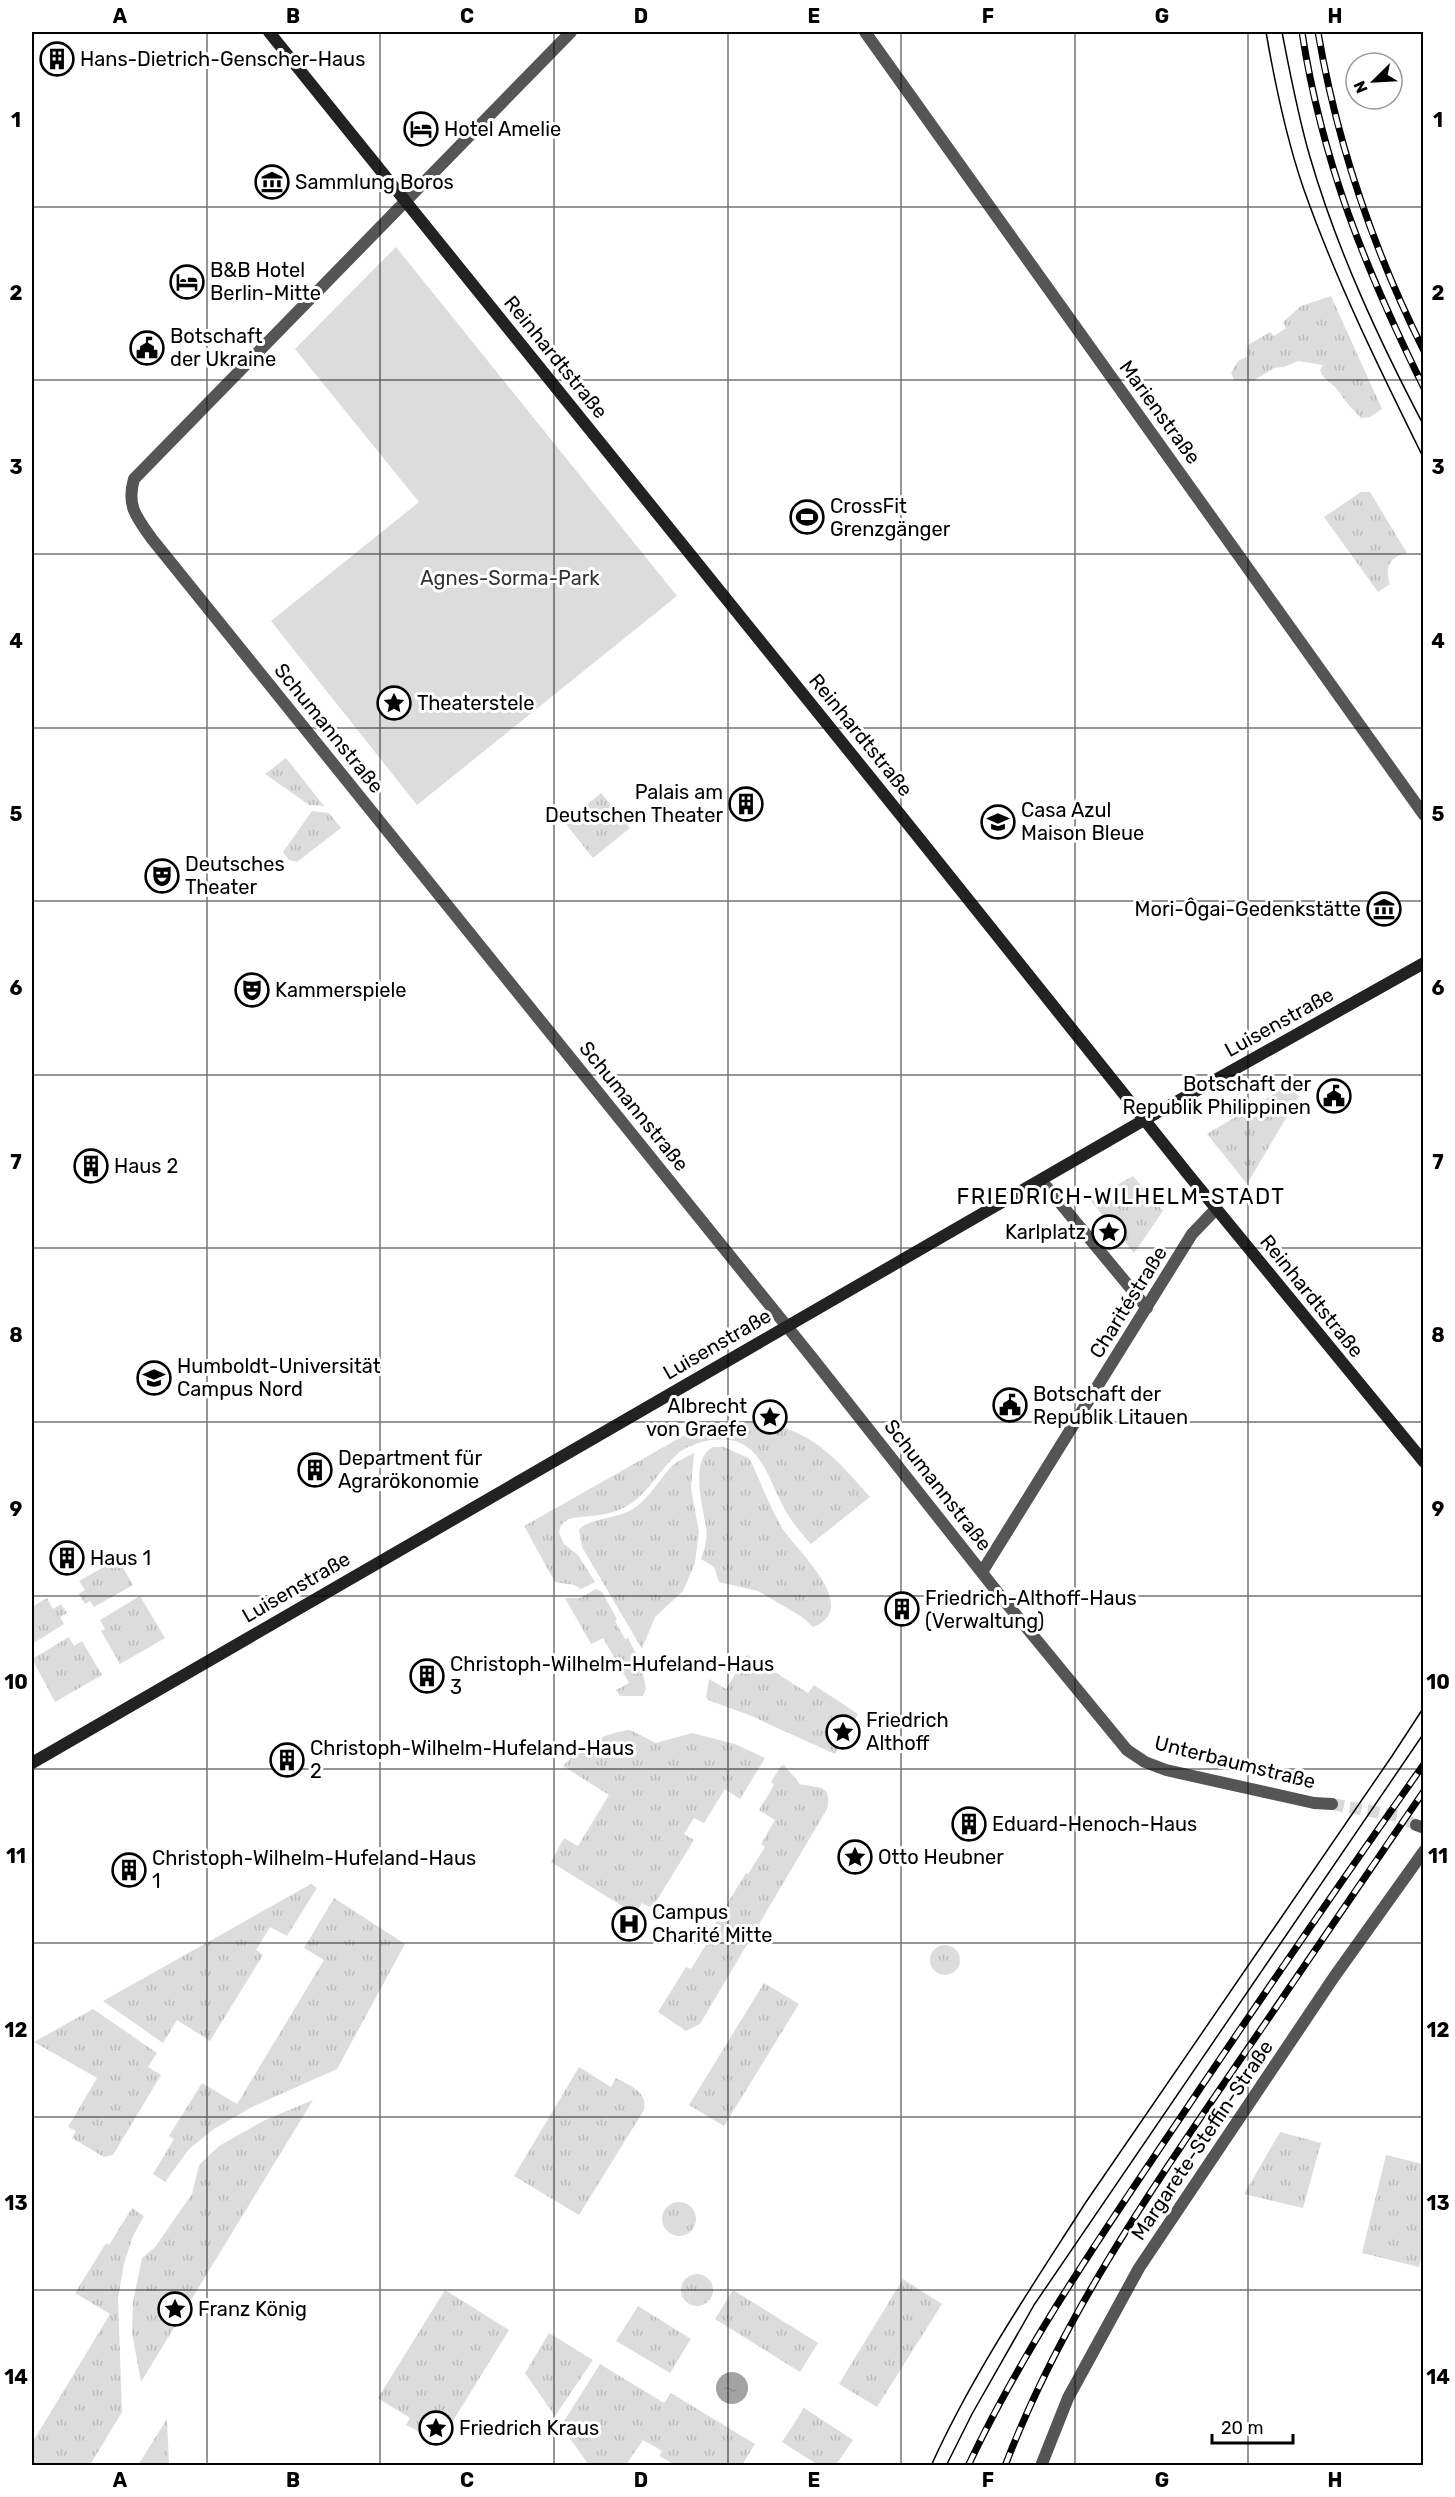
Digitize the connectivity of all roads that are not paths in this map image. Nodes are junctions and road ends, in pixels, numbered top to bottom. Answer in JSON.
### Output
{"nodes":[{"id":1,"x":269,"y":32,"type":"edge"},
{"id":2,"x":571,"y":32,"type":"edge"},
{"id":3,"x":865,"y":32,"type":"edge"},
{"id":4,"x":406,"y":201,"type":"junction"},
{"id":5,"x":1424,"y":815,"type":"edge"},
{"id":6,"x":1424,"y":963,"type":"edge"},
{"id":7,"x":1144,"y":1120,"type":"junction"},
{"id":8,"x":1041,"y":1180,"type":"junction"},
{"id":9,"x":1216,"y":1209,"type":"junction"},
{"id":10,"x":1147,"y":1308,"type":"junction"},
{"id":11,"x":787,"y":1327,"type":"junction"},
{"id":12,"x":1424,"y":1462,"type":"edge"},
{"id":13,"x":982,"y":1572,"type":"junction"},
{"id":14,"x":1084,"y":1698,"type":"joint"},
{"id":15,"x":32,"y":1763,"type":"edge"},
{"id":16,"x":1332,"y":1804,"type":"tunnel mouth"},
{"id":17,"x":1424,"y":1851,"type":"edge"},
{"id":18,"x":1041,"y":2466,"type":"edge"}],
"edges":[{"from":1,"to":4,"type":"street","name":"Reinhardtstraße"},
{"from":2,"to":4,"type":"street","name":"Schumannstraße"},
{"from":3,"to":5,"type":"street","name":"Marienstraße"},
{"from":4,"to":7,"type":"street","name":"Reinhardtstraße"},
{"from":4,"to":11,"type":"street","name":"Schumannstraße"},
{"from":6,"to":7,"type":"street","name":"Luisenstraße"},
{"from":7,"to":8,"type":"street","name":"Luisenstraße"},
{"from":7,"to":9,"type":"street","name":"Reinhardtstraße"},
{"from":8,"to":10,"type":"street"},
{"from":8,"to":11,"type":"street","name":"Luisenstraße"},
{"from":9,"to":10,"type":"street","name":"Charitéstraße"},
{"from":9,"to":12,"type":"street","name":"Reinhardtstraße"},
{"from":10,"to":13,"type":"street","name":"Charitéstraße"},
{"from":11,"to":13,"type":"street","name":"Schumannstraße"},
{"from":11,"to":15,"type":"street","name":"Luisenstraße"},
{"from":13,"to":14,"type":"street","name":"Schumannstraße"},
{"from":14,"to":16,"type":"street","name":"Unterbaumstraße"},
{"from":17,"to":18,"type":"street","name":"Margarete-Steffin-Straße"}]}
